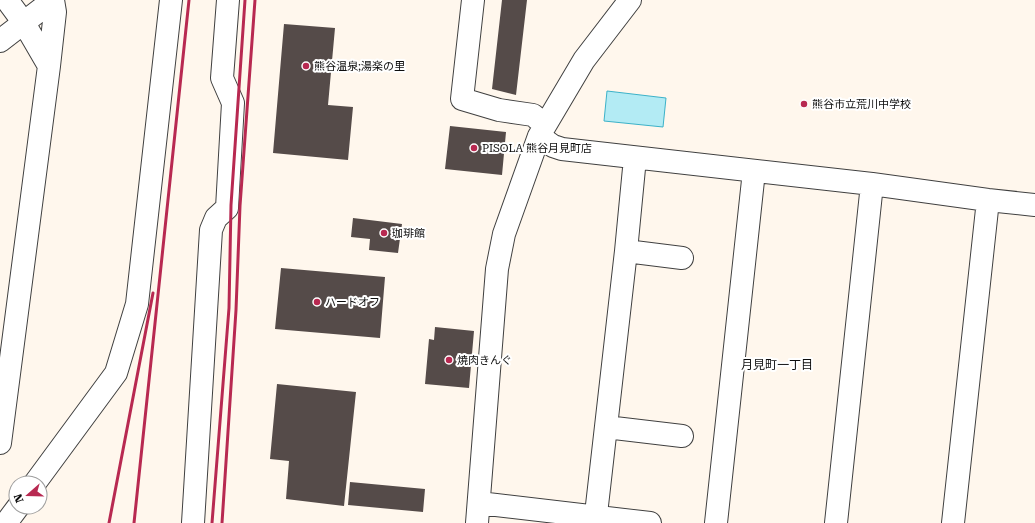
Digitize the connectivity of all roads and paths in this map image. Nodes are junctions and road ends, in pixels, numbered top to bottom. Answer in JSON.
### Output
{"nodes":[{"id":1,"x":7,"y":0,"type":"edge"},
{"id":2,"x":53,"y":0,"type":"edge"},
{"id":3,"x":171,"y":0,"type":"edge"},
{"id":4,"x":228,"y":0,"type":"edge"},
{"id":5,"x":472,"y":0,"type":"edge"},
{"id":6,"x":630,"y":0,"type":"edge"},
{"id":7,"x":24,"y":23,"type":"junction"},
{"id":8,"x":0,"y":41,"type":"edge"},
{"id":9,"x":49,"y":66,"type":"junction"},
{"id":10,"x":542,"y":130,"type":"junction"},
{"id":11,"x":635,"y":158,"type":"junction"},
{"id":12,"x":754,"y":171,"type":"junction"},
{"id":13,"x":872,"y":184,"type":"junction"},
{"id":14,"x":988,"y":200,"type":"junction"},
{"id":15,"x":1035,"y":205,"type":"edge"},
{"id":16,"x":626,"y":251,"type":"junction"},
{"id":17,"x":682,"y":258,"type":"dead end"},
{"id":18,"x":606,"y":427,"type":"junction"},
{"id":19,"x":682,"y":436,"type":"dead end"},
{"id":20,"x":0,"y":443,"type":"edge"},
{"id":21,"x":41,"y":475,"type":"edge"},
{"id":22,"x":478,"y":513,"type":"edge"},
{"id":23,"x":595,"y":520,"type":"edge"},
{"id":24,"x":193,"y":523,"type":"edge"},
{"id":25,"x":650,"y":523,"type":"edge"},
{"id":26,"x":716,"y":523,"type":"edge"},
{"id":27,"x":836,"y":523,"type":"edge"},
{"id":28,"x":953,"y":523,"type":"edge"}],
"edges":[{"from":1,"to":7,"type":"street"},
{"from":2,"to":7,"type":"street"},
{"from":2,"to":9,"type":"street"},
{"from":3,"to":21,"type":"street"},
{"from":4,"to":24,"type":"street"},
{"from":5,"to":10,"type":"street"},
{"from":6,"to":10,"type":"street"},
{"from":7,"to":8,"type":"street"},
{"from":7,"to":9,"type":"street"},
{"from":9,"to":20,"type":"street"},
{"from":10,"to":11,"type":"street"},
{"from":10,"to":22,"type":"street"},
{"from":11,"to":12,"type":"street"},
{"from":11,"to":16,"type":"street"},
{"from":12,"to":13,"type":"street"},
{"from":12,"to":26,"type":"street"},
{"from":13,"to":14,"type":"street"},
{"from":13,"to":27,"type":"street"},
{"from":14,"to":15,"type":"street"},
{"from":14,"to":28,"type":"street"},
{"from":16,"to":17,"type":"street"},
{"from":16,"to":18,"type":"street"},
{"from":18,"to":19,"type":"street"},
{"from":18,"to":23,"type":"street"},
{"from":22,"to":23,"type":"street"},
{"from":23,"to":25,"type":"street"}]}
